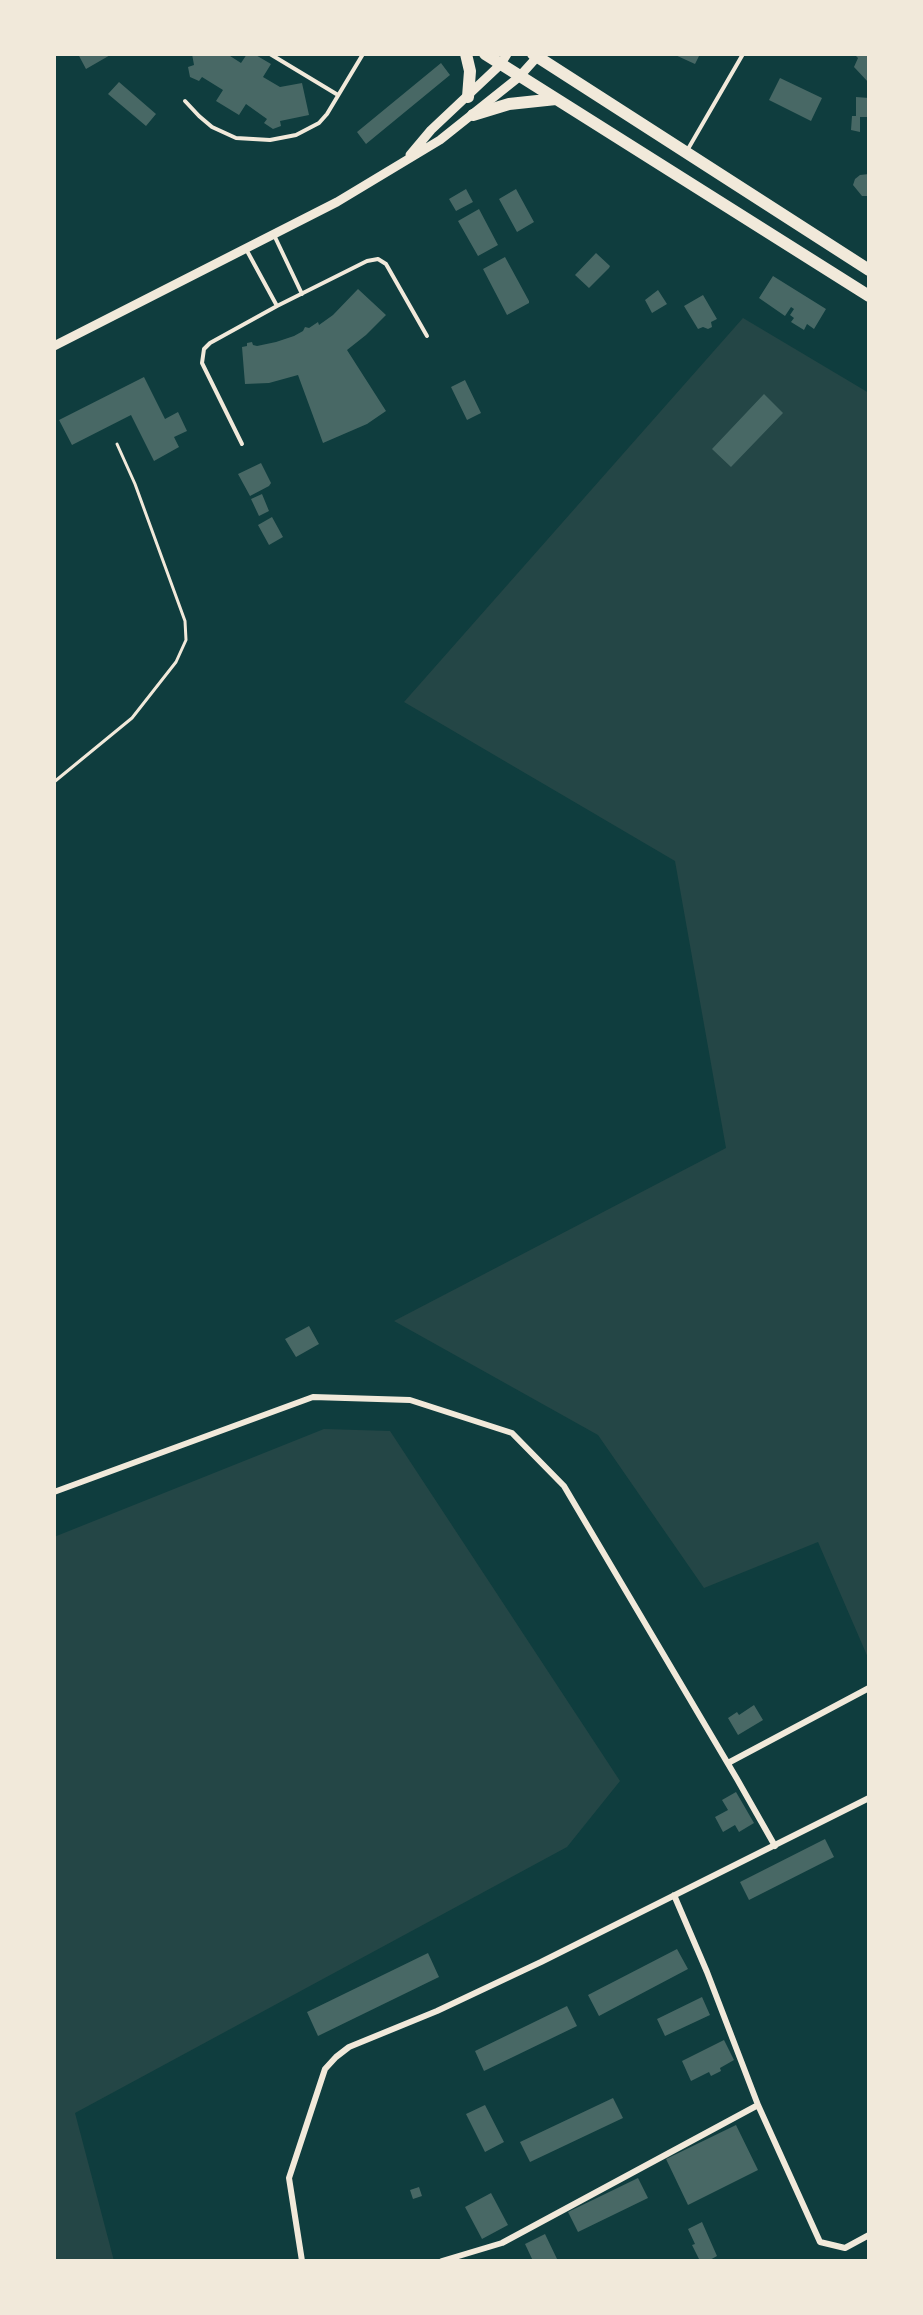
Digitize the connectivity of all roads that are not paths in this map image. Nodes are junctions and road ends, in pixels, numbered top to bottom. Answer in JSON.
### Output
{"nodes":[{"id":1,"x":270,"y":54,"type":"edge"},
{"id":2,"x":363,"y":54,"type":"edge"},
{"id":3,"x":466,"y":54,"type":"edge"},
{"id":4,"x":485,"y":54,"type":"edge"},
{"id":5,"x":743,"y":54,"type":"edge"},
{"id":6,"x":535,"y":55,"type":"edge"},
{"id":7,"x":503,"y":59,"type":"edge"},
{"id":8,"x":519,"y":77,"type":"junction"},
{"id":9,"x":338,"y":95,"type":"junction"},
{"id":10,"x":468,"y":97,"type":"junction"},
{"id":11,"x":556,"y":99,"type":"junction"},
{"id":12,"x":185,"y":100,"type":"dead end"},
{"id":13,"x":473,"y":115,"type":"junction"},
{"id":14,"x":686,"y":153,"type":"junction"},
{"id":15,"x":404,"y":161,"type":"junction"},
{"id":16,"x":273,"y":234,"type":"junction"},
{"id":17,"x":246,"y":248,"type":"junction"},
{"id":18,"x":869,"y":270,"type":"edge"},
{"id":19,"x":302,"y":294,"type":"junction"},
{"id":20,"x":869,"y":296,"type":"edge"},
{"id":21,"x":277,"y":306,"type":"junction"},
{"id":22,"x":428,"y":336,"type":"dead end"},
{"id":23,"x":54,"y":346,"type":"edge"},
{"id":24,"x":242,"y":444,"type":"dead end"},
{"id":25,"x":54,"y":1492,"type":"edge"},
{"id":26,"x":869,"y":1688,"type":"edge"},
{"id":27,"x":728,"y":1762,"type":"junction"},
{"id":28,"x":869,"y":1798,"type":"edge"},
{"id":29,"x":775,"y":1846,"type":"junction"},
{"id":30,"x":674,"y":1895,"type":"junction"},
{"id":31,"x":758,"y":2105,"type":"junction"},
{"id":32,"x":869,"y":2235,"type":"edge"},
{"id":33,"x":302,"y":2261,"type":"edge"},
{"id":34,"x":442,"y":2261,"type":"edge"}],
"edges":[{"from":1,"to":9,"type":"lane"},
{"from":2,"to":9,"type":"lane"},
{"from":3,"to":10,"type":"main road"},
{"from":4,"to":7,"type":"main road"},
{"from":5,"to":14,"type":"lane"},
{"from":6,"to":8,"type":"street"},
{"from":6,"to":14,"type":"main road"},
{"from":7,"to":8,"type":"main road"},
{"from":7,"to":10,"type":"street"},
{"from":8,"to":11,"type":"main road"},
{"from":8,"to":13,"type":"street"},
{"from":9,"to":12,"type":"lane"},
{"from":10,"to":15,"type":"street"},
{"from":11,"to":13,"type":"main road"},
{"from":11,"to":20,"type":"main road"},
{"from":13,"to":15,"type":"street"},
{"from":14,"to":18,"type":"main road"},
{"from":15,"to":16,"type":"street"},
{"from":16,"to":17,"type":"street"},
{"from":16,"to":19,"type":"lane"},
{"from":17,"to":21,"type":"lane"},
{"from":17,"to":23,"type":"street"},
{"from":19,"to":21,"type":"lane"},
{"from":19,"to":22,"type":"lane"},
{"from":21,"to":24,"type":"lane"},
{"from":25,"to":27,"type":"street"},
{"from":26,"to":27,"type":"street"},
{"from":27,"to":29,"type":"street"},
{"from":28,"to":29,"type":"street"},
{"from":29,"to":30,"type":"street"},
{"from":30,"to":31,"type":"street"},
{"from":30,"to":33,"type":"street"},
{"from":31,"to":32,"type":"street"},
{"from":31,"to":34,"type":"street"}]}
